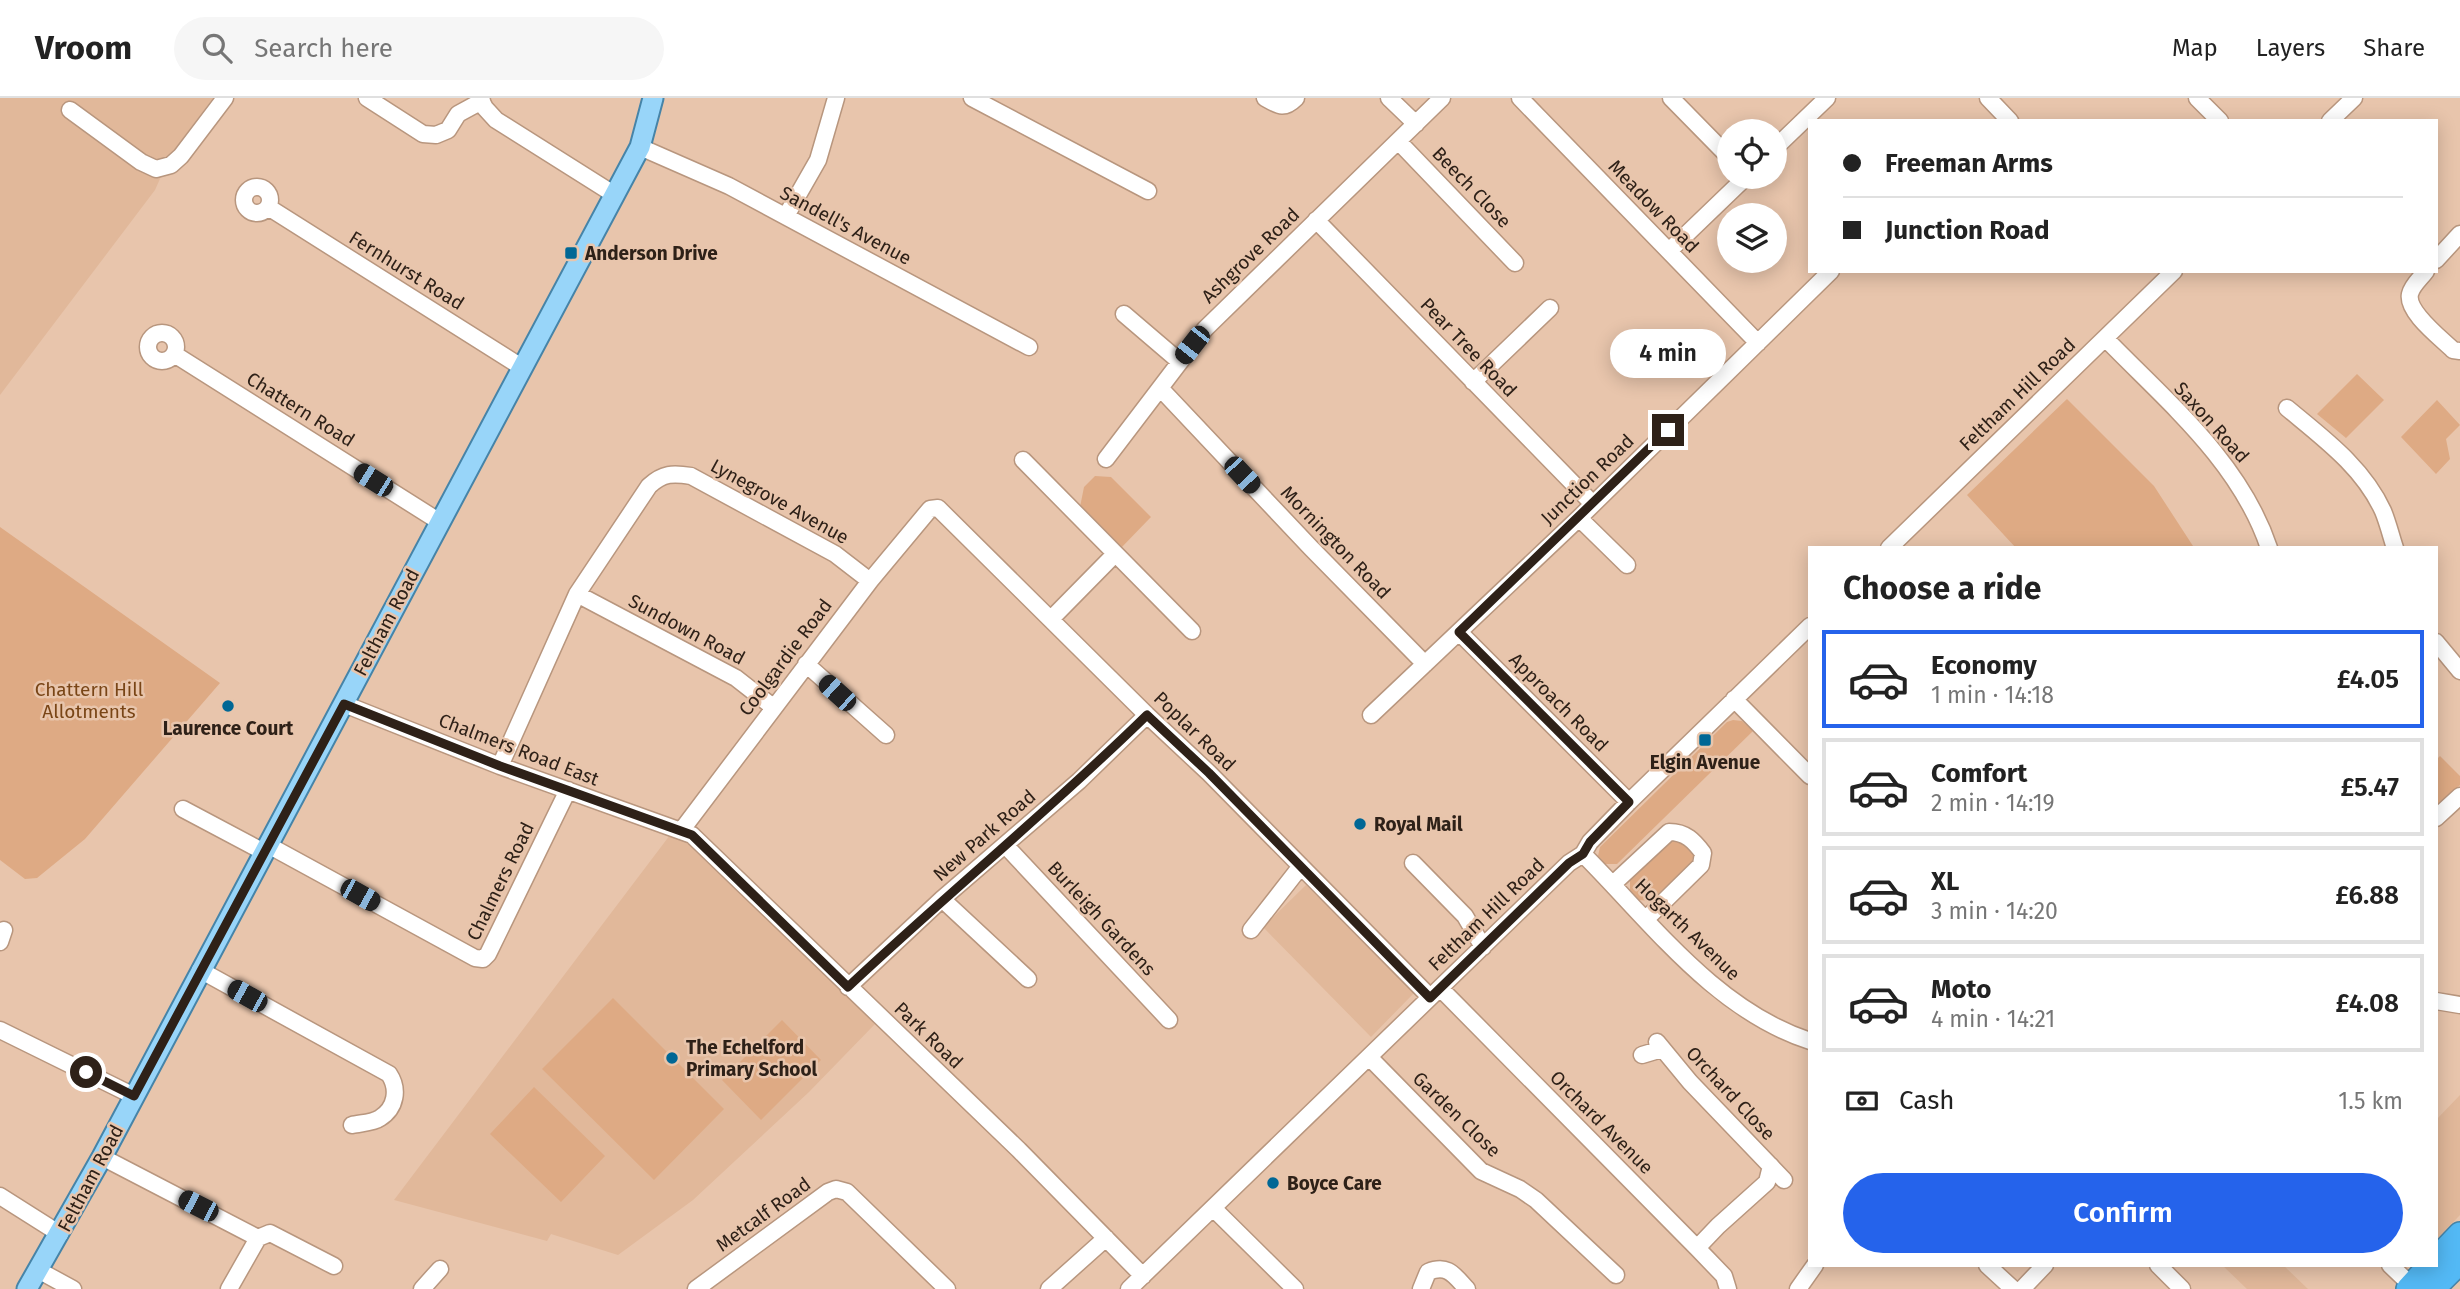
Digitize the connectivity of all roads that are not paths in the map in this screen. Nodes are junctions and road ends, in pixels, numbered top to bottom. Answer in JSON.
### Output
{"nodes":[{"id":1,"x":225,"y":98,"type":"edge"},
{"id":2,"x":367,"y":98,"type":"edge"},
{"id":3,"x":653,"y":98,"type":"edge"},
{"id":4,"x":836,"y":98,"type":"edge"},
{"id":5,"x":972,"y":98,"type":"edge"},
{"id":6,"x":1265,"y":98,"type":"edge"},
{"id":7,"x":1296,"y":98,"type":"edge"},
{"id":8,"x":1389,"y":98,"type":"edge"},
{"id":9,"x":1442,"y":98,"type":"edge"},
{"id":10,"x":1520,"y":98,"type":"edge"},
{"id":11,"x":1671,"y":98,"type":"edge"},
{"id":12,"x":1827,"y":98,"type":"edge"},
{"id":13,"x":2197,"y":98,"type":"edge"},
{"id":14,"x":2354,"y":98,"type":"edge"},
{"id":15,"x":481,"y":100,"type":"edge"},
{"id":16,"x":70,"y":110,"type":"dead end"},
{"id":17,"x":2218,"y":119,"type":"edge"},
{"id":18,"x":2332,"y":119,"type":"edge"},
{"id":19,"x":1416,"y":124,"type":"junction"},
{"id":20,"x":1787,"y":136,"type":"edge"},
{"id":21,"x":1398,"y":141,"type":"junction"},
{"id":22,"x":1717,"y":144,"type":"edge"},
{"id":23,"x":640,"y":147,"type":"junction"},
{"id":24,"x":1733,"y":189,"type":"edge"},
{"id":25,"x":1148,"y":191,"type":"dead end"},
{"id":26,"x":615,"y":195,"type":"junction"},
{"id":27,"x":268,"y":207,"type":"dead end"},
{"id":28,"x":786,"y":216,"type":"junction"},
{"id":29,"x":1316,"y":220,"type":"junction"},
{"id":30,"x":2460,"y":234,"type":"edge"},
{"id":31,"x":1668,"y":251,"type":"junction"},
{"id":32,"x":2438,"y":258,"type":"edge"},
{"id":33,"x":1515,"y":262,"type":"dead end"},
{"id":34,"x":1829,"y":273,"type":"edge"},
{"id":35,"x":2424,"y":273,"type":"edge"},
{"id":36,"x":2166,"y":274,"type":"edge"},
{"id":37,"x":1549,"y":308,"type":"dead end"},
{"id":38,"x":1123,"y":313,"type":"dead end"},
{"id":39,"x":2105,"y":338,"type":"junction"},
{"id":40,"x":1758,"y":343,"type":"junction"},
{"id":41,"x":1029,"y":347,"type":"dead end"},
{"id":42,"x":2460,"y":352,"type":"edge"},
{"id":43,"x":174,"y":354,"type":"dead end"},
{"id":44,"x":1179,"y":361,"type":"junction"},
{"id":45,"x":523,"y":368,"type":"junction"},
{"id":46,"x":1473,"y":382,"type":"junction"},
{"id":47,"x":1160,"y":388,"type":"junction"},
{"id":48,"x":2287,"y":408,"type":"dead end"},
{"id":49,"x":1106,"y":459,"type":"dead end"},
{"id":50,"x":1023,"y":460,"type":"dead end"},
{"id":51,"x":1593,"y":504,"type":"junction"},
{"id":52,"x":927,"y":512,"type":"joint"},
{"id":53,"x":1579,"y":518,"type":"junction"},
{"id":54,"x":440,"y":522,"type":"junction"},
{"id":55,"x":1891,"y":546,"type":"edge"},
{"id":56,"x":2268,"y":546,"type":"edge"},
{"id":57,"x":2394,"y":546,"type":"edge"},
{"id":58,"x":1115,"y":554,"type":"junction"},
{"id":59,"x":1627,"y":565,"type":"dead end"},
{"id":60,"x":870,"y":580,"type":"junction"},
{"id":61,"x":577,"y":594,"type":"junction"},
{"id":62,"x":1174,"y":614,"type":"junction"},
{"id":63,"x":1051,"y":619,"type":"junction"},
{"id":64,"x":1161,"y":626,"type":"dead end"},
{"id":65,"x":1808,"y":628,"type":"edge"},
{"id":66,"x":1192,"y":631,"type":"dead end"},
{"id":67,"x":1459,"y":632,"type":"junction"},
{"id":68,"x":2438,"y":644,"type":"edge"},
{"id":69,"x":806,"y":664,"type":"junction"},
{"id":70,"x":1425,"y":664,"type":"junction"},
{"id":71,"x":2460,"y":671,"type":"edge"},
{"id":72,"x":1734,"y":699,"type":"junction"},
{"id":73,"x":344,"y":704,"type":"junction"},
{"id":74,"x":773,"y":706,"type":"junction"},
{"id":75,"x":1147,"y":715,"type":"junction"},
{"id":76,"x":1371,"y":716,"type":"dead end"},
{"id":77,"x":886,"y":735,"type":"dead end"},
{"id":78,"x":500,"y":766,"type":"junction"},
{"id":79,"x":1808,"y":774,"type":"edge"},
{"id":80,"x":568,"y":790,"type":"junction"},
{"id":81,"x":2460,"y":796,"type":"edge"},
{"id":82,"x":1629,"y":802,"type":"junction"},
{"id":83,"x":183,"y":809,"type":"dead end"},
{"id":84,"x":2438,"y":816,"type":"edge"},
{"id":85,"x":681,"y":831,"type":"junction"},
{"id":86,"x":1005,"y":845,"type":"junction"},
{"id":87,"x":266,"y":849,"type":"junction"},
{"id":88,"x":1583,"y":854,"type":"junction"},
{"id":89,"x":1413,"y":863,"type":"dead end"},
{"id":90,"x":1301,"y":866,"type":"junction"},
{"id":91,"x":1612,"y":884,"type":"junction"},
{"id":92,"x":942,"y":899,"type":"junction"},
{"id":93,"x":1646,"y":919,"type":"junction"},
{"id":94,"x":1251,"y":930,"type":"dead end"},
{"id":95,"x":1483,"y":947,"type":"junction"},
{"id":96,"x":200,"y":971,"type":"junction"},
{"id":97,"x":1028,"y":979,"type":"dead end"},
{"id":98,"x":848,"y":987,"type":"junction"},
{"id":99,"x":1435,"y":993,"type":"junction"},
{"id":100,"x":2438,"y":1001,"type":"edge"},
{"id":101,"x":2460,"y":1005,"type":"edge"},
{"id":102,"x":1169,"y":1020,"type":"dead end"},
{"id":103,"x":0,"y":1030,"type":"edge"},
{"id":104,"x":1808,"y":1040,"type":"edge"},
{"id":105,"x":1642,"y":1055,"type":"dead end"},
{"id":106,"x":1369,"y":1057,"type":"junction"},
{"id":107,"x":134,"y":1096,"type":"junction"},
{"id":108,"x":352,"y":1125,"type":"dead end"},
{"id":109,"x":102,"y":1157,"type":"junction"},
{"id":110,"x":1771,"y":1166,"type":"junction"},
{"id":111,"x":1784,"y":1180,"type":"dead end"},
{"id":112,"x":0,"y":1196,"type":"edge"},
{"id":113,"x":1213,"y":1208,"type":"junction"},
{"id":114,"x":60,"y":1234,"type":"junction"},
{"id":115,"x":2460,"y":1234,"type":"edge"},
{"id":116,"x":258,"y":1238,"type":"junction"},
{"id":117,"x":1106,"y":1238,"type":"junction"},
{"id":118,"x":1697,"y":1248,"type":"junction"},
{"id":119,"x":2438,"y":1257,"type":"edge"},
{"id":120,"x":2460,"y":1262,"type":"edge"},
{"id":121,"x":334,"y":1266,"type":"dead end"},
{"id":122,"x":1814,"y":1267,"type":"edge"},
{"id":123,"x":1989,"y":1267,"type":"edge"},
{"id":124,"x":2043,"y":1267,"type":"edge"},
{"id":125,"x":2160,"y":1267,"type":"edge"},
{"id":126,"x":2392,"y":1267,"type":"edge"},
{"id":127,"x":2429,"y":1267,"type":"edge"},
{"id":128,"x":440,"y":1269,"type":"dead end"},
{"id":129,"x":38,"y":1270,"type":"junction"},
{"id":130,"x":1616,"y":1275,"type":"dead end"},
{"id":131,"x":1140,"y":1283,"type":"edge"},
{"id":132,"x":1044,"y":1287,"type":"edge"},
{"id":133,"x":1802,"y":1287,"type":"edge"},
{"id":134,"x":2417,"y":1288,"type":"edge"},
{"id":135,"x":27,"y":1289,"type":"edge"},
{"id":136,"x":73,"y":1289,"type":"edge"},
{"id":137,"x":229,"y":1289,"type":"edge"},
{"id":138,"x":422,"y":1289,"type":"edge"},
{"id":139,"x":696,"y":1289,"type":"edge"},
{"id":140,"x":947,"y":1289,"type":"edge"},
{"id":141,"x":1295,"y":1289,"type":"edge"},
{"id":142,"x":1421,"y":1289,"type":"edge"},
{"id":143,"x":1467,"y":1289,"type":"edge"},
{"id":144,"x":1728,"y":1289,"type":"edge"},
{"id":145,"x":2013,"y":1289,"type":"edge"},
{"id":146,"x":2022,"y":1289,"type":"edge"},
{"id":147,"x":2182,"y":1289,"type":"edge"}],
"edges":[{"from":1,"to":16,"type":"street"},
{"from":2,"to":15,"type":"street"},
{"from":3,"to":23,"type":"main road","name":"Feltham Road"},
{"from":4,"to":28,"type":"street"},
{"from":5,"to":25,"type":"street"},
{"from":6,"to":7,"type":"street"},
{"from":8,"to":19,"type":"street"},
{"from":9,"to":19,"type":"street","name":"Ashgrove Road"},
{"from":10,"to":31,"type":"street","name":"Meadow Road"},
{"from":11,"to":22,"type":"street"},
{"from":12,"to":20,"type":"street"},
{"from":13,"to":17,"type":"street"},
{"from":14,"to":18,"type":"street"},
{"from":15,"to":26,"type":"street"},
{"from":19,"to":21,"type":"street","name":"Ashgrove Road"},
{"from":21,"to":29,"type":"street","name":"Ashgrove Road"},
{"from":21,"to":33,"type":"street","name":"Beech Close"},
{"from":23,"to":26,"type":"main road","name":"Feltham Road"},
{"from":23,"to":28,"type":"street","name":"Sandell's Avenue"},
{"from":24,"to":31,"type":"street"},
{"from":26,"to":45,"type":"main road","name":"Feltham Road"},
{"from":27,"to":45,"type":"street","name":"Fernhurst Road"},
{"from":28,"to":41,"type":"street","name":"Sandell's Avenue"},
{"from":29,"to":44,"type":"street","name":"Ashgrove Road"},
{"from":29,"to":46,"type":"street","name":"Pear Tree Road"},
{"from":30,"to":32,"type":"street"},
{"from":31,"to":40,"type":"street","name":"Meadow Road"},
{"from":34,"to":40,"type":"street","name":"Junction Road"},
{"from":35,"to":42,"type":"street"},
{"from":36,"to":39,"type":"street","name":"Feltham Hill Road"},
{"from":37,"to":46,"type":"street"},
{"from":38,"to":44,"type":"street"},
{"from":39,"to":55,"type":"street","name":"Feltham Hill Road"},
{"from":39,"to":56,"type":"street","name":"Saxon Road"},
{"from":40,"to":51,"type":"street","name":"Junction Road"},
{"from":43,"to":54,"type":"street","name":"Chattern Road"},
{"from":44,"to":47,"type":"street","name":"Ashgrove Road"},
{"from":45,"to":54,"type":"main road","name":"Feltham Road"},
{"from":46,"to":51,"type":"street","name":"Pear Tree Road"},
{"from":47,"to":49,"type":"street","name":"Ashgrove Road"},
{"from":47,"to":70,"type":"street","name":"Mornington Road"},
{"from":48,"to":57,"type":"street"},
{"from":50,"to":58,"type":"street"},
{"from":51,"to":53,"type":"street","name":"Junction Road"},
{"from":52,"to":60,"type":"street","name":"Coolgardie Road"},
{"from":52,"to":63,"type":"street","name":"Poplar Road"},
{"from":53,"to":59,"type":"street"},
{"from":53,"to":67,"type":"street","name":"Junction Road"},
{"from":54,"to":73,"type":"main road","name":"Feltham Road"},
{"from":58,"to":62,"type":"street"},
{"from":58,"to":63,"type":"street"},
{"from":60,"to":61,"type":"street","name":"Lynegrove Avenue"},
{"from":60,"to":69,"type":"street","name":"Coolgardie Road"},
{"from":61,"to":74,"type":"street","name":"Sundown Road"},
{"from":61,"to":78,"type":"street","name":"Lynegrove Avenue"},
{"from":62,"to":64,"type":"street"},
{"from":62,"to":66,"type":"street"},
{"from":63,"to":75,"type":"street","name":"Poplar Road"},
{"from":65,"to":72,"type":"street","name":"Feltham Hill Road"},
{"from":67,"to":70,"type":"street","name":"Junction Road"},
{"from":67,"to":82,"type":"street","name":"Approach Road"},
{"from":68,"to":71,"type":"street"},
{"from":69,"to":74,"type":"street","name":"Coolgardie Road"},
{"from":69,"to":77,"type":"street"},
{"from":70,"to":76,"type":"street","name":"Junction Road"},
{"from":72,"to":79,"type":"street"},
{"from":72,"to":82,"type":"street","name":"Feltham Hill Road"},
{"from":73,"to":78,"type":"street","name":"Chalmers Road East"},
{"from":73,"to":87,"type":"main road","name":"Feltham Road"},
{"from":74,"to":85,"type":"street","name":"Coolgardie Road"},
{"from":75,"to":86,"type":"street","name":"New Park Road"},
{"from":75,"to":90,"type":"street","name":"Poplar Road"},
{"from":78,"to":80,"type":"street","name":"Chalmers Road East"},
{"from":80,"to":85,"type":"street","name":"Chalmers Road East"},
{"from":80,"to":87,"type":"street","name":"Chalmers Road"},
{"from":81,"to":84,"type":"street"},
{"from":82,"to":88,"type":"street","name":"Feltham Hill Road"},
{"from":83,"to":87,"type":"street"},
{"from":85,"to":98,"type":"street","name":"Park Road"},
{"from":86,"to":92,"type":"street","name":"New Park Road"},
{"from":86,"to":102,"type":"street","name":"Burleigh Gardens"},
{"from":87,"to":96,"type":"main road","name":"Feltham Road"},
{"from":88,"to":91,"type":"street","name":"Hogarth Avenue"},
{"from":88,"to":95,"type":"street","name":"Feltham Hill Road"},
{"from":89,"to":95,"type":"street"},
{"from":90,"to":94,"type":"street"},
{"from":90,"to":99,"type":"street","name":"Poplar Road"},
{"from":91,"to":93,"type":"street","name":"Hogarth Avenue"},
{"from":91,"to":93,"type":"street"},
{"from":92,"to":97,"type":"street"},
{"from":92,"to":98,"type":"street","name":"New Park Road"},
{"from":93,"to":104,"type":"street","name":"Hogarth Avenue"},
{"from":95,"to":99,"type":"street","name":"Feltham Hill Road"},
{"from":96,"to":107,"type":"main road","name":"Feltham Road"},
{"from":96,"to":108,"type":"street"},
{"from":98,"to":117,"type":"street","name":"Park Road"},
{"from":99,"to":106,"type":"street","name":"Feltham Hill Road"},
{"from":99,"to":118,"type":"street","name":"Orchard Avenue"},
{"from":100,"to":101,"type":"street"},
{"from":103,"to":107,"type":"street"},
{"from":105,"to":110,"type":"street","name":"Orchard Close"},
{"from":106,"to":113,"type":"street","name":"Feltham Hill Road"},
{"from":106,"to":130,"type":"street","name":"Garden Close"},
{"from":107,"to":109,"type":"main road","name":"Feltham Road"},
{"from":109,"to":114,"type":"main road","name":"Feltham Road"},
{"from":109,"to":116,"type":"street"},
{"from":110,"to":111,"type":"street","name":"Orchard Close"},
{"from":110,"to":118,"type":"street","name":"Orchard Close"},
{"from":112,"to":114,"type":"street"},
{"from":113,"to":131,"type":"street","name":"Feltham Hill Road"},
{"from":113,"to":141,"type":"street"},
{"from":114,"to":129,"type":"main road","name":"Feltham Road"},
{"from":115,"to":119,"type":"highway"},
{"from":116,"to":121,"type":"street"},
{"from":116,"to":137,"type":"street"},
{"from":117,"to":131,"type":"street","name":"Park Road"},
{"from":117,"to":132,"type":"street"},
{"from":118,"to":144,"type":"street","name":"Orchard Avenue"},
{"from":120,"to":134,"type":"highway"},
{"from":122,"to":133,"type":"street"},
{"from":123,"to":145,"type":"street"},
{"from":124,"to":146,"type":"street"},
{"from":125,"to":147,"type":"street"},
{"from":126,"to":134,"type":"street"},
{"from":127,"to":134,"type":"highway"},
{"from":128,"to":138,"type":"street"},
{"from":129,"to":135,"type":"main road","name":"Feltham Road"},
{"from":129,"to":136,"type":"street"},
{"from":139,"to":140,"type":"street","name":"Metcalf Road"},
{"from":142,"to":143,"type":"street"}]}
